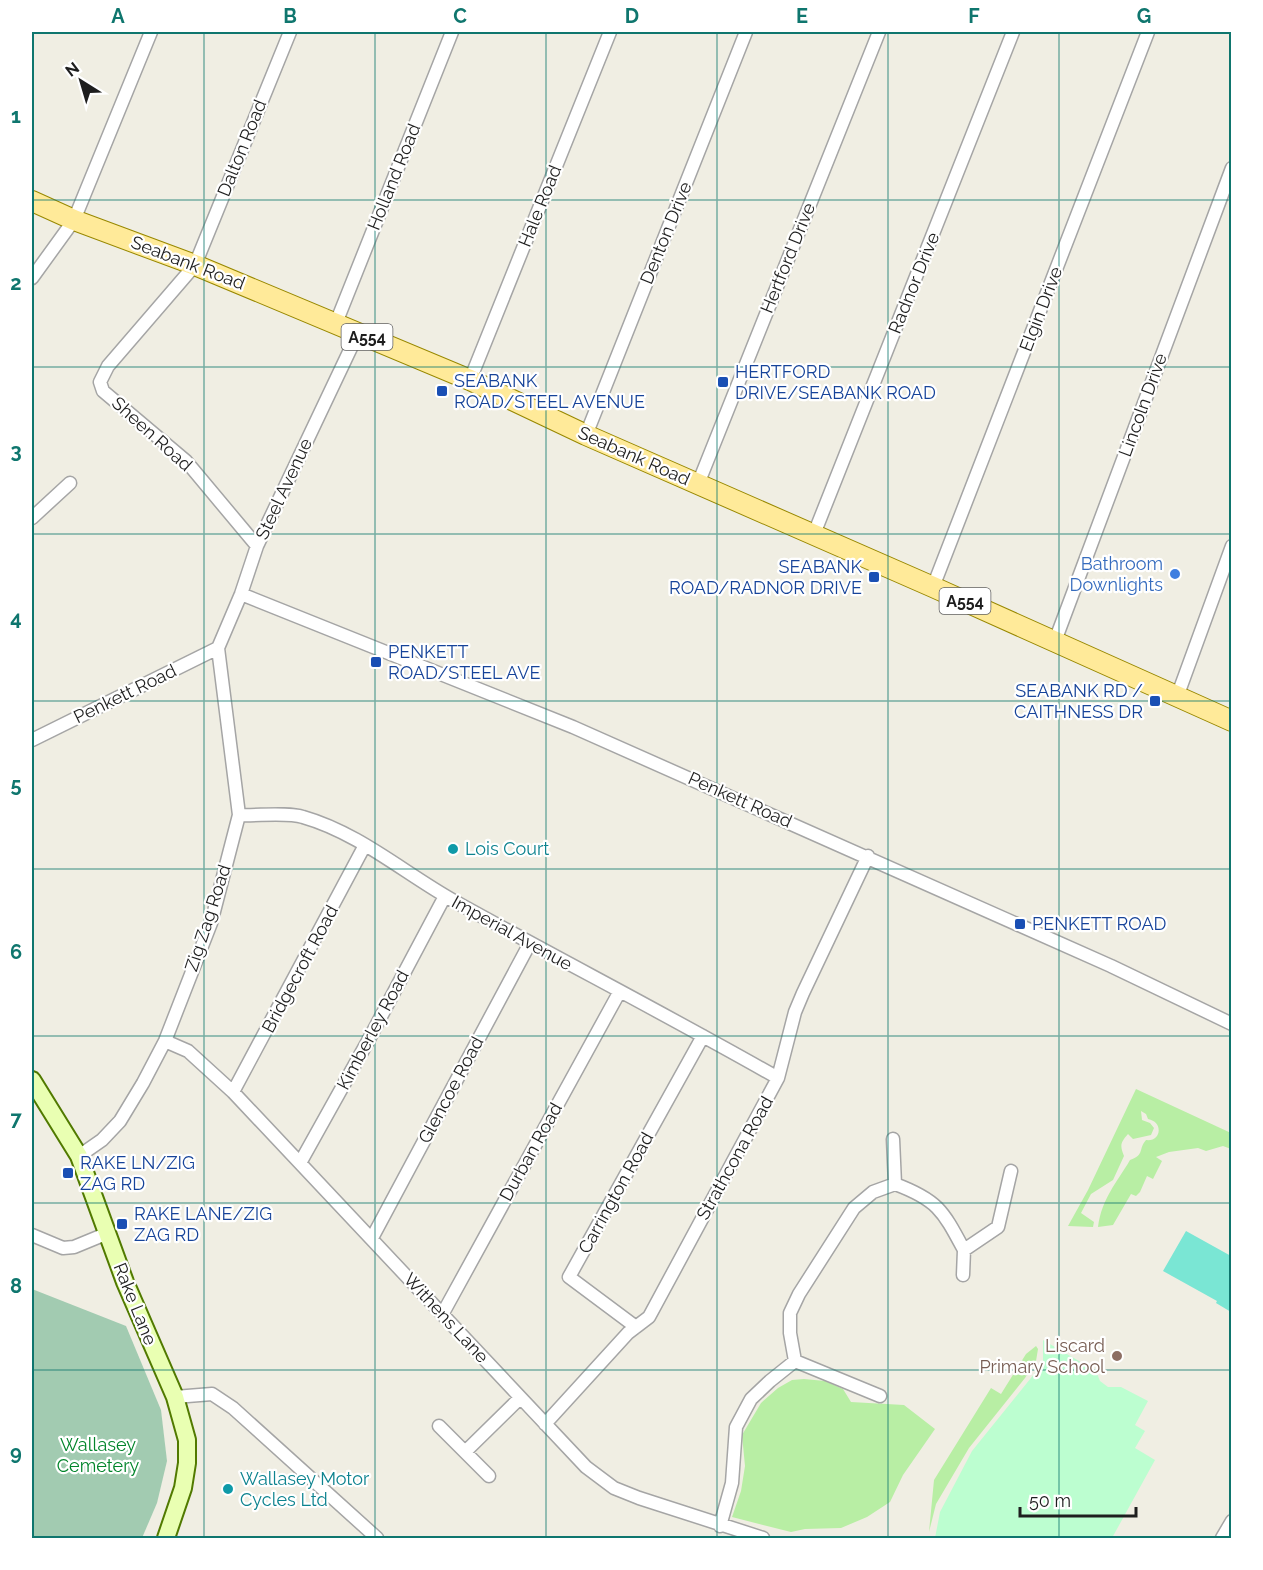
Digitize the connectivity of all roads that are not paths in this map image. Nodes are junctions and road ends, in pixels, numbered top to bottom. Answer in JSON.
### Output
{"nodes":[{"id":1,"x":151,"y":32,"type":"edge"},
{"id":2,"x":290,"y":32,"type":"edge"},
{"id":3,"x":452,"y":32,"type":"edge"},
{"id":4,"x":610,"y":32,"type":"edge"},
{"id":5,"x":746,"y":32,"type":"edge"},
{"id":6,"x":879,"y":32,"type":"edge"},
{"id":7,"x":1013,"y":32,"type":"edge"},
{"id":8,"x":1148,"y":32,"type":"edge"},
{"id":9,"x":1232,"y":168,"type":"edge"},
{"id":10,"x":32,"y":201,"type":"edge"},
{"id":11,"x":74,"y":220,"type":"junction"},
{"id":12,"x":195,"y":265,"type":"junction"},
{"id":13,"x":32,"y":278,"type":"edge"},
{"id":14,"x":336,"y":323,"type":"junction"},
{"id":15,"x":358,"y":333,"type":"junction"},
{"id":16,"x":470,"y":380,"type":"junction"},
{"id":17,"x":586,"y":435,"type":"junction"},
{"id":18,"x":70,"y":483,"type":"dead end"},
{"id":19,"x":698,"y":484,"type":"junction"},
{"id":20,"x":32,"y":518,"type":"edge"},
{"id":21,"x":814,"y":534,"type":"junction"},
{"id":22,"x":257,"y":546,"type":"junction"},
{"id":23,"x":1232,"y":546,"type":"edge"},
{"id":24,"x":933,"y":587,"type":"junction"},
{"id":25,"x":241,"y":594,"type":"junction"},
{"id":26,"x":1055,"y":641,"type":"junction"},
{"id":27,"x":218,"y":648,"type":"junction"},
{"id":28,"x":1177,"y":697,"type":"junction"},
{"id":29,"x":1232,"y":721,"type":"edge"},
{"id":30,"x":32,"y":740,"type":"edge"},
{"id":31,"x":239,"y":815,"type":"junction"},
{"id":32,"x":365,"y":845,"type":"junction"},
{"id":33,"x":868,"y":856,"type":"junction"},
{"id":34,"x":445,"y":896,"type":"junction"},
{"id":35,"x":530,"y":943,"type":"junction"},
{"id":36,"x":620,"y":991,"type":"junction"},
{"id":37,"x":1232,"y":1024,"type":"edge"},
{"id":38,"x":703,"y":1035,"type":"junction"},
{"id":39,"x":165,"y":1041,"type":"junction"},
{"id":40,"x":778,"y":1078,"type":"junction"},
{"id":41,"x":32,"y":1080,"type":"edge"},
{"id":42,"x":233,"y":1092,"type":"junction"},
{"id":43,"x":893,"y":1139,"type":"dead end"},
{"id":44,"x":79,"y":1156,"type":"junction"},
{"id":45,"x":300,"y":1163,"type":"junction"},
{"id":46,"x":1011,"y":1171,"type":"dead end"},
{"id":47,"x":895,"y":1184,"type":"junction"},
{"id":48,"x":108,"y":1233,"type":"junction"},
{"id":49,"x":32,"y":1235,"type":"edge"},
{"id":50,"x":372,"y":1238,"type":"junction"},
{"id":51,"x":964,"y":1250,"type":"junction"},
{"id":52,"x":963,"y":1275,"type":"dead end"},
{"id":53,"x":443,"y":1313,"type":"junction"},
{"id":54,"x":636,"y":1327,"type":"junction"},
{"id":55,"x":795,"y":1361,"type":"junction"},
{"id":56,"x":880,"y":1396,"type":"dead end"},
{"id":57,"x":175,"y":1397,"type":"junction"},
{"id":58,"x":520,"y":1398,"type":"junction"},
{"id":59,"x":545,"y":1424,"type":"junction"},
{"id":60,"x":439,"y":1426,"type":"dead end"},
{"id":61,"x":465,"y":1452,"type":"junction"},
{"id":62,"x":489,"y":1476,"type":"dead end"},
{"id":63,"x":1232,"y":1521,"type":"edge"},
{"id":64,"x":720,"y":1526,"type":"junction"},
{"id":65,"x":166,"y":1539,"type":"edge"},
{"id":66,"x":377,"y":1539,"type":"edge"},
{"id":67,"x":763,"y":1539,"type":"edge"},
{"id":68,"x":1222,"y":1539,"type":"edge"}],
"edges":[{"from":1,"to":11,"type":"street"},
{"from":2,"to":12,"type":"street","name":"Dalton Road"},
{"from":3,"to":14,"type":"street","name":"Holland Road"},
{"from":4,"to":16,"type":"street","name":"Hale Road"},
{"from":5,"to":17,"type":"street","name":"Denton Drive"},
{"from":6,"to":19,"type":"street","name":"Hertford Drive"},
{"from":7,"to":21,"type":"street","name":"Radnor Drive"},
{"from":8,"to":24,"type":"street","name":"Elgin Drive"},
{"from":9,"to":26,"type":"street","name":"Lincoln Drive"},
{"from":10,"to":11,"type":"main road","name":"Seabank Road","number":"A554"},
{"from":11,"to":12,"type":"main road","name":"Seabank Road","number":"A554"},
{"from":11,"to":13,"type":"street"},
{"from":12,"to":14,"type":"main road","name":"Seabank Road","number":"A554"},
{"from":12,"to":22,"type":"street","name":"Sheen Road"},
{"from":14,"to":15,"type":"main road","name":"Seabank Road","number":"A554"},
{"from":15,"to":16,"type":"main road","name":"Seabank Road","number":"A554"},
{"from":15,"to":22,"type":"street","name":"Steel Avenue"},
{"from":16,"to":17,"type":"main road","name":"Seabank Road","number":"A554"},
{"from":17,"to":19,"type":"main road","name":"Seabank Road","number":"A554"},
{"from":18,"to":20,"type":"street"},
{"from":19,"to":21,"type":"main road","name":"Seabank Road","number":"A554"},
{"from":21,"to":24,"type":"main road","name":"Seabank Road","number":"A554"},
{"from":22,"to":25,"type":"street","name":"Steel Avenue"},
{"from":23,"to":28,"type":"street"},
{"from":24,"to":26,"type":"main road","name":"Seabank Road","number":"A554"},
{"from":25,"to":27,"type":"street","name":"Steel Avenue"},
{"from":25,"to":33,"type":"street","name":"Penkett Road"},
{"from":26,"to":28,"type":"main road","name":"Seabank Road","number":"A554"},
{"from":27,"to":30,"type":"street","name":"Penkett Road"},
{"from":27,"to":31,"type":"street","name":"Zig Zag Road"},
{"from":28,"to":29,"type":"main road","name":"Seabank Road","number":"A554"},
{"from":31,"to":32,"type":"street","name":"Imperial Avenue"},
{"from":31,"to":39,"type":"street","name":"Zig Zag Road"},
{"from":32,"to":34,"type":"street","name":"Imperial Avenue"},
{"from":32,"to":42,"type":"street","name":"Bridgecroft Road"},
{"from":33,"to":37,"type":"street","name":"Penkett Road"},
{"from":33,"to":40,"type":"street","name":"Strathcona Road"},
{"from":34,"to":35,"type":"street","name":"Imperial Avenue"},
{"from":34,"to":45,"type":"street","name":"Kimberley Road"},
{"from":35,"to":36,"type":"street","name":"Imperial Avenue"},
{"from":35,"to":50,"type":"street","name":"Glencoe Road"},
{"from":36,"to":38,"type":"street","name":"Imperial Avenue"},
{"from":36,"to":53,"type":"street","name":"Durban Road"},
{"from":38,"to":40,"type":"street","name":"Imperial Avenue"},
{"from":38,"to":54,"type":"street","name":"Carrington Road"},
{"from":39,"to":42,"type":"street","name":"Withens Lane"},
{"from":39,"to":44,"type":"street","name":"Zig Zag Road"},
{"from":40,"to":54,"type":"street","name":"Strathcona Road"},
{"from":41,"to":44,"type":"main road","name":"Rake Lane"},
{"from":42,"to":45,"type":"street","name":"Withens Lane"},
{"from":43,"to":47,"type":"street"},
{"from":44,"to":48,"type":"main road","name":"Rake Lane"},
{"from":45,"to":50,"type":"street","name":"Withens Lane"},
{"from":46,"to":51,"type":"street"},
{"from":47,"to":51,"type":"street"},
{"from":47,"to":55,"type":"street"},
{"from":48,"to":49,"type":"street"},
{"from":48,"to":57,"type":"main road","name":"Rake Lane"},
{"from":50,"to":53,"type":"street","name":"Withens Lane"},
{"from":51,"to":52,"type":"street"},
{"from":53,"to":58,"type":"street","name":"Withens Lane"},
{"from":54,"to":59,"type":"street","name":"Strathcona Road"},
{"from":55,"to":56,"type":"street"},
{"from":55,"to":64,"type":"street"},
{"from":57,"to":65,"type":"main road","name":"Rake Lane"},
{"from":57,"to":66,"type":"street"},
{"from":58,"to":59,"type":"street","name":"Withens Lane"},
{"from":58,"to":61,"type":"street"},
{"from":59,"to":64,"type":"street","name":"Withens Lane"},
{"from":60,"to":61,"type":"street"},
{"from":61,"to":62,"type":"street"},
{"from":63,"to":68,"type":"street"},
{"from":64,"to":67,"type":"street","name":"Withens Lane"}]}
